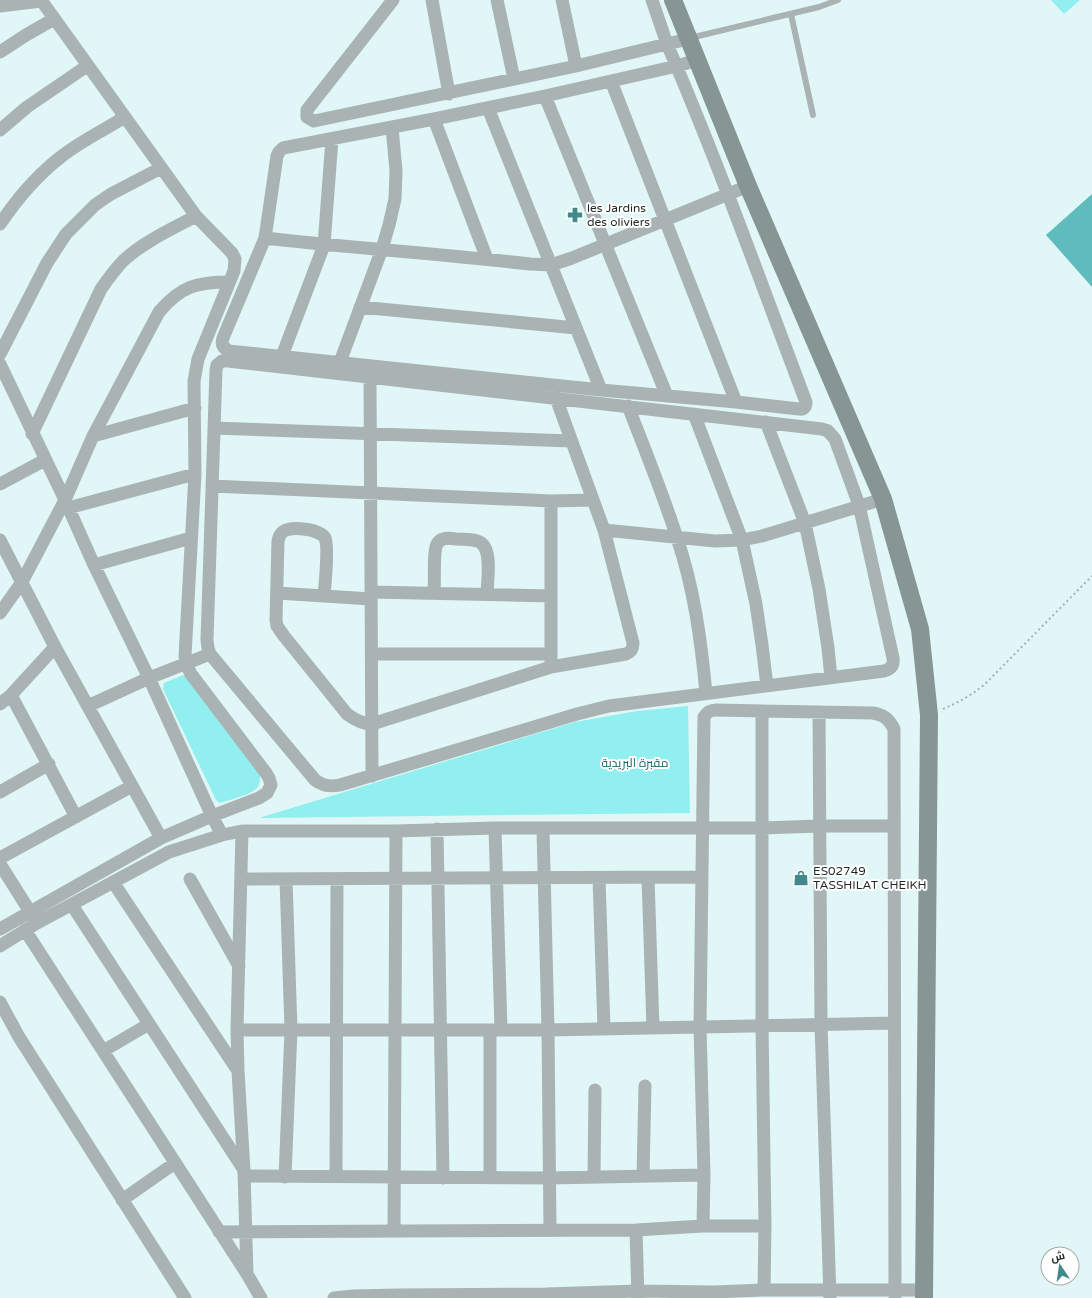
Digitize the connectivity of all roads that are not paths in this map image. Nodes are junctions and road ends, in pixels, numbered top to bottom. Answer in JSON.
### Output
{"nodes":[{"id":1,"x":41,"y":0,"type":"edge"},
{"id":2,"x":393,"y":0,"type":"edge"},
{"id":3,"x":432,"y":0,"type":"edge"},
{"id":4,"x":497,"y":0,"type":"edge"},
{"id":5,"x":562,"y":0,"type":"edge"},
{"id":6,"x":652,"y":0,"type":"edge"},
{"id":7,"x":673,"y":0,"type":"edge"},
{"id":8,"x":838,"y":0,"type":"edge"},
{"id":9,"x":0,"y":6,"type":"edge"},
{"id":10,"x":791,"y":14,"type":"junction"},
{"id":11,"x":54,"y":19,"type":"junction"},
{"id":12,"x":688,"y":38,"type":"junction"},
{"id":13,"x":667,"y":44,"type":"junction"},
{"id":14,"x":0,"y":52,"type":"edge"},
{"id":15,"x":698,"y":60,"type":"junction"},
{"id":16,"x":88,"y":66,"type":"junction"},
{"id":17,"x":576,"y":66,"type":"junction"},
{"id":18,"x":677,"y":66,"type":"junction"},
{"id":19,"x":514,"y":79,"type":"junction"},
{"id":20,"x":610,"y":81,"type":"junction"},
{"id":21,"x":449,"y":94,"type":"junction"},
{"id":22,"x":545,"y":96,"type":"junction"},
{"id":23,"x":488,"y":108,"type":"junction"},
{"id":24,"x":813,"y":115,"type":"dead end"},
{"id":25,"x":125,"y":117,"type":"junction"},
{"id":26,"x":434,"y":119,"type":"junction"},
{"id":27,"x":392,"y":127,"type":"junction"},
{"id":28,"x":0,"y":130,"type":"edge"},
{"id":29,"x":332,"y":139,"type":"junction"},
{"id":30,"x":161,"y":168,"type":"junction"},
{"id":31,"x":748,"y":186,"type":"junction"},
{"id":32,"x":728,"y":195,"type":"junction"},
{"id":33,"x":196,"y":216,"type":"junction"},
{"id":34,"x":665,"y":220,"type":"junction"},
{"id":35,"x":0,"y":224,"type":"edge"},
{"id":36,"x":265,"y":238,"type":"junction"},
{"id":37,"x":605,"y":244,"type":"junction"},
{"id":38,"x":324,"y":245,"type":"junction"},
{"id":39,"x":382,"y":249,"type":"junction"},
{"id":40,"x":487,"y":259,"type":"junction"},
{"id":41,"x":551,"y":265,"type":"junction"},
{"id":42,"x":230,"y":282,"type":"junction"},
{"id":43,"x":360,"y":307,"type":"junction"},
{"id":44,"x":576,"y":328,"type":"junction"},
{"id":45,"x":0,"y":354,"type":"edge"},
{"id":46,"x":282,"y":356,"type":"junction"},
{"id":47,"x":340,"y":362,"type":"junction"},
{"id":48,"x":0,"y":364,"type":"edge"},
{"id":49,"x":370,"y":377,"type":"junction"},
{"id":50,"x":601,"y":390,"type":"junction"},
{"id":51,"x":667,"y":396,"type":"junction"},
{"id":52,"x":556,"y":398,"type":"junction"},
{"id":53,"x":736,"y":402,"type":"junction"},
{"id":54,"x":628,"y":406,"type":"junction"},
{"id":55,"x":195,"y":408,"type":"junction"},
{"id":56,"x":694,"y":414,"type":"junction"},
{"id":57,"x":766,"y":422,"type":"junction"},
{"id":58,"x":214,"y":428,"type":"junction"},
{"id":59,"x":32,"y":434,"type":"junction"},
{"id":60,"x":371,"y":434,"type":"junction"},
{"id":61,"x":93,"y":436,"type":"junction"},
{"id":62,"x":571,"y":441,"type":"junction"},
{"id":63,"x":45,"y":460,"type":"junction"},
{"id":64,"x":195,"y":474,"type":"junction"},
{"id":65,"x":0,"y":484,"type":"edge"},
{"id":66,"x":212,"y":486,"type":"junction"},
{"id":67,"x":371,"y":493,"type":"junction"},
{"id":68,"x":883,"y":499,"type":"junction"},
{"id":69,"x":593,"y":500,"type":"junction"},
{"id":70,"x":551,"y":501,"type":"junction"},
{"id":71,"x":67,"y":504,"type":"junction"},
{"id":72,"x":860,"y":505,"type":"junction"},
{"id":73,"x":805,"y":522,"type":"junction"},
{"id":74,"x":604,"y":530,"type":"junction"},
{"id":75,"x":677,"y":537,"type":"junction"},
{"id":76,"x":191,"y":538,"type":"junction"},
{"id":77,"x":0,"y":540,"type":"edge"},
{"id":78,"x":742,"y":540,"type":"junction"},
{"id":79,"x":94,"y":565,"type":"junction"},
{"id":80,"x":22,"y":582,"type":"junction"},
{"id":81,"x":277,"y":593,"type":"junction"},
{"id":82,"x":434,"y":593,"type":"junction"},
{"id":83,"x":486,"y":594,"type":"junction"},
{"id":84,"x":371,"y":595,"type":"junction"},
{"id":85,"x":324,"y":596,"type":"junction"},
{"id":86,"x":551,"y":596,"type":"junction"},
{"id":87,"x":0,"y":613,"type":"edge"},
{"id":88,"x":55,"y":647,"type":"junction"},
{"id":89,"x":210,"y":654,"type":"junction"},
{"id":90,"x":372,"y":654,"type":"junction"},
{"id":91,"x":551,"y":654,"type":"junction"},
{"id":92,"x":186,"y":664,"type":"junction"},
{"id":93,"x":551,"y":668,"type":"junction"},
{"id":94,"x":149,"y":678,"type":"junction"},
{"id":95,"x":831,"y":678,"type":"junction"},
{"id":96,"x":767,"y":686,"type":"junction"},
{"id":97,"x":706,"y":693,"type":"junction"},
{"id":98,"x":11,"y":695,"type":"junction"},
{"id":99,"x":0,"y":704,"type":"edge"},
{"id":100,"x":88,"y":706,"type":"junction"},
{"id":101,"x":762,"y":712,"type":"junction"},
{"id":102,"x":819,"y":712,"type":"junction"},
{"id":103,"x":372,"y":724,"type":"junction"},
{"id":104,"x":48,"y":764,"type":"junction"},
{"id":105,"x":372,"y":776,"type":"junction"},
{"id":106,"x":132,"y":786,"type":"junction"},
{"id":107,"x":0,"y":792,"type":"edge"},
{"id":108,"x":212,"y":816,"type":"junction"},
{"id":109,"x":76,"y":817,"type":"junction"},
{"id":110,"x":820,"y":826,"type":"junction"},
{"id":111,"x":894,"y":826,"type":"junction"},
{"id":112,"x":495,"y":828,"type":"junction"},
{"id":113,"x":703,"y":828,"type":"junction"},
{"id":114,"x":761,"y":828,"type":"junction"},
{"id":115,"x":543,"y":829,"type":"junction"},
{"id":116,"x":437,"y":830,"type":"junction"},
{"id":117,"x":242,"y":831,"type":"junction"},
{"id":118,"x":396,"y":831,"type":"junction"},
{"id":119,"x":222,"y":835,"type":"junction"},
{"id":120,"x":161,"y":838,"type":"junction"},
{"id":121,"x":0,"y":858,"type":"edge"},
{"id":122,"x":0,"y":864,"type":"edge"},
{"id":123,"x":702,"y":877,"type":"junction"},
{"id":124,"x":438,"y":878,"type":"junction"},
{"id":125,"x":496,"y":878,"type":"junction"},
{"id":126,"x":545,"y":878,"type":"junction"},
{"id":127,"x":599,"y":878,"type":"junction"},
{"id":128,"x":648,"y":878,"type":"junction"},
{"id":129,"x":190,"y":879,"type":"dead end"},
{"id":130,"x":241,"y":879,"type":"junction"},
{"id":131,"x":286,"y":879,"type":"junction"},
{"id":132,"x":337,"y":879,"type":"junction"},
{"id":133,"x":396,"y":879,"type":"junction"},
{"id":134,"x":114,"y":882,"type":"junction"},
{"id":135,"x":72,"y":905,"type":"junction"},
{"id":136,"x":30,"y":912,"type":"junction"},
{"id":137,"x":37,"y":923,"type":"junction"},
{"id":138,"x":0,"y":929,"type":"edge"},
{"id":139,"x":25,"y":930,"type":"junction"},
{"id":140,"x":0,"y":946,"type":"edge"},
{"id":141,"x":239,"y":966,"type":"junction"},
{"id":142,"x":0,"y":1002,"type":"edge"},
{"id":143,"x":894,"y":1023,"type":"junction"},
{"id":144,"x":149,"y":1024,"type":"junction"},
{"id":145,"x":821,"y":1024,"type":"junction"},
{"id":146,"x":762,"y":1025,"type":"junction"},
{"id":147,"x":700,"y":1027,"type":"junction"},
{"id":148,"x":653,"y":1028,"type":"junction"},
{"id":149,"x":604,"y":1029,"type":"junction"},
{"id":150,"x":237,"y":1030,"type":"junction"},
{"id":151,"x":291,"y":1030,"type":"junction"},
{"id":152,"x":336,"y":1030,"type":"junction"},
{"id":153,"x":395,"y":1030,"type":"junction"},
{"id":154,"x":440,"y":1030,"type":"junction"},
{"id":155,"x":496,"y":1030,"type":"junction"},
{"id":156,"x":548,"y":1030,"type":"junction"},
{"id":157,"x":102,"y":1051,"type":"junction"},
{"id":158,"x":238,"y":1071,"type":"junction"},
{"id":159,"x":645,"y":1086,"type":"dead end"},
{"id":160,"x":595,"y":1090,"type":"dead end"},
{"id":161,"x":175,"y":1163,"type":"junction"},
{"id":162,"x":244,"y":1174,"type":"junction"},
{"id":163,"x":704,"y":1175,"type":"junction"},
{"id":164,"x":643,"y":1176,"type":"junction"},
{"id":165,"x":285,"y":1177,"type":"junction"},
{"id":166,"x":336,"y":1177,"type":"junction"},
{"id":167,"x":594,"y":1177,"type":"junction"},
{"id":168,"x":395,"y":1178,"type":"junction"},
{"id":169,"x":443,"y":1178,"type":"junction"},
{"id":170,"x":490,"y":1178,"type":"junction"},
{"id":171,"x":549,"y":1178,"type":"junction"},
{"id":172,"x":122,"y":1200,"type":"junction"},
{"id":173,"x":703,"y":1226,"type":"junction"},
{"id":174,"x":765,"y":1226,"type":"junction"},
{"id":175,"x":550,"y":1230,"type":"junction"},
{"id":176,"x":636,"y":1230,"type":"junction"},
{"id":177,"x":394,"y":1231,"type":"junction"},
{"id":178,"x":219,"y":1232,"type":"junction"},
{"id":179,"x":245,"y":1232,"type":"junction"},
{"id":180,"x":247,"y":1274,"type":"junction"},
{"id":181,"x":764,"y":1290,"type":"junction"},
{"id":182,"x":830,"y":1294,"type":"edge"},
{"id":183,"x":895,"y":1294,"type":"edge"},
{"id":184,"x":924,"y":1294,"type":"edge"},
{"id":185,"x":638,"y":1295,"type":"edge"},
{"id":186,"x":715,"y":1295,"type":"edge"},
{"id":187,"x":185,"y":1298,"type":"edge"},
{"id":188,"x":261,"y":1298,"type":"edge"},
{"id":189,"x":334,"y":1298,"type":"edge"}],
"edges":[{"from":1,"to":9,"type":"street"},
{"from":1,"to":11,"type":"street"},
{"from":2,"to":21,"type":"street"},
{"from":3,"to":21,"type":"street"},
{"from":4,"to":19,"type":"street"},
{"from":5,"to":17,"type":"street"},
{"from":6,"to":13,"type":"street"},
{"from":7,"to":12,"type":"street"},
{"from":8,"to":10,"type":"lane"},
{"from":10,"to":12,"type":"lane"},
{"from":10,"to":24,"type":"lane"},
{"from":11,"to":14,"type":"street"},
{"from":11,"to":16,"type":"street"},
{"from":12,"to":13,"type":"street"},
{"from":12,"to":15,"type":"street"},
{"from":13,"to":17,"type":"street"},
{"from":13,"to":18,"type":"street"},
{"from":15,"to":18,"type":"street"},
{"from":15,"to":31,"type":"street"},
{"from":16,"to":25,"type":"street"},
{"from":16,"to":28,"type":"street"},
{"from":17,"to":19,"type":"street"},
{"from":18,"to":20,"type":"street"},
{"from":18,"to":32,"type":"street"},
{"from":19,"to":21,"type":"street"},
{"from":20,"to":22,"type":"street"},
{"from":20,"to":34,"type":"street"},
{"from":22,"to":23,"type":"street"},
{"from":22,"to":37,"type":"street"},
{"from":23,"to":26,"type":"street"},
{"from":23,"to":41,"type":"street"},
{"from":25,"to":30,"type":"street"},
{"from":25,"to":35,"type":"street"},
{"from":26,"to":27,"type":"street"},
{"from":26,"to":40,"type":"street"},
{"from":27,"to":29,"type":"street"},
{"from":27,"to":39,"type":"street"},
{"from":29,"to":36,"type":"street"},
{"from":29,"to":38,"type":"street"},
{"from":30,"to":33,"type":"street"},
{"from":30,"to":45,"type":"street"},
{"from":31,"to":32,"type":"street"},
{"from":31,"to":68,"type":"street"},
{"from":32,"to":34,"type":"street"},
{"from":32,"to":53,"type":"street"},
{"from":33,"to":42,"type":"street"},
{"from":33,"to":59,"type":"street"},
{"from":34,"to":37,"type":"street"},
{"from":34,"to":53,"type":"street"},
{"from":36,"to":38,"type":"street"},
{"from":36,"to":46,"type":"street"},
{"from":37,"to":41,"type":"street"},
{"from":37,"to":51,"type":"street"},
{"from":38,"to":39,"type":"street"},
{"from":38,"to":46,"type":"street"},
{"from":39,"to":40,"type":"street"},
{"from":39,"to":43,"type":"street"},
{"from":40,"to":41,"type":"street"},
{"from":41,"to":44,"type":"street"},
{"from":42,"to":55,"type":"street"},
{"from":42,"to":61,"type":"street"},
{"from":43,"to":44,"type":"street"},
{"from":43,"to":47,"type":"street"},
{"from":44,"to":50,"type":"street"},
{"from":46,"to":47,"type":"street"},
{"from":47,"to":50,"type":"street"},
{"from":48,"to":59,"type":"street"},
{"from":49,"to":52,"type":"street"},
{"from":49,"to":58,"type":"street"},
{"from":49,"to":60,"type":"street"},
{"from":50,"to":51,"type":"street"},
{"from":51,"to":53,"type":"street"},
{"from":52,"to":54,"type":"street"},
{"from":52,"to":62,"type":"street"},
{"from":54,"to":56,"type":"street"},
{"from":54,"to":75,"type":"street"},
{"from":55,"to":61,"type":"street"},
{"from":55,"to":64,"type":"street"},
{"from":56,"to":57,"type":"street"},
{"from":56,"to":78,"type":"street"},
{"from":57,"to":72,"type":"street"},
{"from":57,"to":73,"type":"street"},
{"from":58,"to":60,"type":"street"},
{"from":58,"to":66,"type":"street"},
{"from":59,"to":63,"type":"street"},
{"from":60,"to":62,"type":"street"},
{"from":60,"to":67,"type":"street"},
{"from":61,"to":71,"type":"street"},
{"from":62,"to":69,"type":"street"},
{"from":63,"to":65,"type":"street"},
{"from":63,"to":71,"type":"street"},
{"from":64,"to":71,"type":"street"},
{"from":64,"to":76,"type":"street"},
{"from":66,"to":67,"type":"street"},
{"from":66,"to":89,"type":"street"},
{"from":67,"to":70,"type":"street"},
{"from":67,"to":84,"type":"street"},
{"from":68,"to":72,"type":"street"},
{"from":68,"to":184,"type":"street"},
{"from":69,"to":70,"type":"street"},
{"from":69,"to":74,"type":"street"},
{"from":70,"to":86,"type":"street"},
{"from":71,"to":79,"type":"street"},
{"from":71,"to":80,"type":"street"},
{"from":72,"to":73,"type":"street"},
{"from":72,"to":95,"type":"street"},
{"from":73,"to":78,"type":"street"},
{"from":73,"to":95,"type":"street"},
{"from":74,"to":75,"type":"street"},
{"from":74,"to":93,"type":"street"},
{"from":75,"to":78,"type":"street"},
{"from":75,"to":97,"type":"street"},
{"from":76,"to":79,"type":"street"},
{"from":76,"to":92,"type":"street"},
{"from":77,"to":80,"type":"street"},
{"from":78,"to":96,"type":"street"},
{"from":79,"to":94,"type":"street"},
{"from":80,"to":87,"type":"street"},
{"from":80,"to":88,"type":"street"},
{"from":81,"to":85,"type":"street"},
{"from":81,"to":85,"type":"street"},
{"from":81,"to":103,"type":"street"},
{"from":82,"to":83,"type":"street"},
{"from":82,"to":83,"type":"street"},
{"from":82,"to":84,"type":"street"},
{"from":83,"to":86,"type":"street"},
{"from":84,"to":85,"type":"street"},
{"from":84,"to":90,"type":"street"},
{"from":86,"to":91,"type":"street"},
{"from":88,"to":98,"type":"street"},
{"from":88,"to":100,"type":"street"},
{"from":89,"to":92,"type":"street"},
{"from":89,"to":105,"type":"street"},
{"from":90,"to":91,"type":"street"},
{"from":90,"to":103,"type":"street"},
{"from":91,"to":93,"type":"street"},
{"from":92,"to":94,"type":"street"},
{"from":92,"to":108,"type":"street"},
{"from":93,"to":103,"type":"street"},
{"from":94,"to":100,"type":"street"},
{"from":94,"to":108,"type":"street"},
{"from":95,"to":96,"type":"street"},
{"from":96,"to":97,"type":"street"},
{"from":97,"to":105,"type":"street"},
{"from":98,"to":99,"type":"street"},
{"from":98,"to":104,"type":"street"},
{"from":100,"to":106,"type":"street"},
{"from":101,"to":102,"type":"street"},
{"from":101,"to":113,"type":"street"},
{"from":101,"to":114,"type":"street"},
{"from":102,"to":110,"type":"street"},
{"from":102,"to":111,"type":"street"},
{"from":103,"to":105,"type":"street"},
{"from":104,"to":107,"type":"street"},
{"from":104,"to":109,"type":"street"},
{"from":106,"to":109,"type":"street"},
{"from":106,"to":120,"type":"street"},
{"from":108,"to":119,"type":"street"},
{"from":108,"to":120,"type":"street"},
{"from":109,"to":121,"type":"street"},
{"from":110,"to":111,"type":"street"},
{"from":110,"to":114,"type":"street"},
{"from":110,"to":145,"type":"street"},
{"from":111,"to":143,"type":"street"},
{"from":112,"to":115,"type":"street"},
{"from":112,"to":116,"type":"street"},
{"from":112,"to":125,"type":"street"},
{"from":113,"to":114,"type":"street"},
{"from":113,"to":115,"type":"street"},
{"from":113,"to":123,"type":"street"},
{"from":114,"to":146,"type":"street"},
{"from":115,"to":126,"type":"street"},
{"from":116,"to":118,"type":"street"},
{"from":116,"to":124,"type":"street"},
{"from":117,"to":118,"type":"street"},
{"from":117,"to":119,"type":"street"},
{"from":117,"to":130,"type":"street"},
{"from":118,"to":133,"type":"street"},
{"from":119,"to":134,"type":"street"},
{"from":120,"to":136,"type":"street"},
{"from":122,"to":136,"type":"street"},
{"from":123,"to":128,"type":"street"},
{"from":123,"to":147,"type":"street"},
{"from":124,"to":125,"type":"street"},
{"from":124,"to":133,"type":"street"},
{"from":124,"to":154,"type":"street"},
{"from":125,"to":126,"type":"street"},
{"from":125,"to":155,"type":"street"},
{"from":126,"to":127,"type":"street"},
{"from":126,"to":156,"type":"street"},
{"from":127,"to":128,"type":"street"},
{"from":127,"to":149,"type":"street"},
{"from":128,"to":148,"type":"street"},
{"from":129,"to":141,"type":"street"},
{"from":130,"to":131,"type":"street"},
{"from":130,"to":141,"type":"street"},
{"from":131,"to":132,"type":"street"},
{"from":131,"to":151,"type":"street"},
{"from":132,"to":133,"type":"street"},
{"from":132,"to":152,"type":"street"},
{"from":133,"to":153,"type":"street"},
{"from":134,"to":135,"type":"street"},
{"from":134,"to":158,"type":"street"},
{"from":135,"to":137,"type":"street"},
{"from":135,"to":144,"type":"street"},
{"from":136,"to":137,"type":"street"},
{"from":136,"to":138,"type":"street"},
{"from":137,"to":139,"type":"street"},
{"from":139,"to":140,"type":"street"},
{"from":139,"to":157,"type":"street"},
{"from":141,"to":150,"type":"street"},
{"from":142,"to":172,"type":"street"},
{"from":143,"to":145,"type":"street"},
{"from":143,"to":183,"type":"street"},
{"from":144,"to":157,"type":"street"},
{"from":144,"to":162,"type":"street"},
{"from":145,"to":146,"type":"street"},
{"from":145,"to":182,"type":"street"},
{"from":146,"to":147,"type":"street"},
{"from":146,"to":174,"type":"street"},
{"from":147,"to":148,"type":"street"},
{"from":147,"to":163,"type":"street"},
{"from":148,"to":149,"type":"street"},
{"from":149,"to":156,"type":"street"},
{"from":150,"to":151,"type":"street"},
{"from":150,"to":158,"type":"street"},
{"from":151,"to":152,"type":"street"},
{"from":151,"to":165,"type":"street"},
{"from":152,"to":153,"type":"street"},
{"from":152,"to":166,"type":"street"},
{"from":153,"to":154,"type":"street"},
{"from":153,"to":168,"type":"street"},
{"from":154,"to":155,"type":"street"},
{"from":154,"to":169,"type":"street"},
{"from":155,"to":156,"type":"street"},
{"from":155,"to":170,"type":"street"},
{"from":156,"to":171,"type":"street"},
{"from":157,"to":161,"type":"street"},
{"from":158,"to":162,"type":"street"},
{"from":159,"to":164,"type":"street"},
{"from":160,"to":167,"type":"street"},
{"from":161,"to":172,"type":"street"},
{"from":161,"to":178,"type":"street"},
{"from":162,"to":165,"type":"street"},
{"from":162,"to":179,"type":"street"},
{"from":163,"to":164,"type":"street"},
{"from":163,"to":173,"type":"street"},
{"from":164,"to":167,"type":"street"},
{"from":165,"to":166,"type":"street"},
{"from":166,"to":168,"type":"street"},
{"from":167,"to":171,"type":"street"},
{"from":168,"to":169,"type":"street"},
{"from":168,"to":177,"type":"street"},
{"from":169,"to":170,"type":"street"},
{"from":170,"to":171,"type":"street"},
{"from":171,"to":175,"type":"street"},
{"from":172,"to":187,"type":"street"},
{"from":173,"to":174,"type":"street"},
{"from":173,"to":176,"type":"street"},
{"from":174,"to":181,"type":"street"},
{"from":175,"to":176,"type":"street"},
{"from":175,"to":177,"type":"street"},
{"from":176,"to":185,"type":"street"},
{"from":177,"to":179,"type":"street"},
{"from":178,"to":179,"type":"street"},
{"from":178,"to":180,"type":"street"},
{"from":179,"to":180,"type":"street"},
{"from":180,"to":188,"type":"street"},
{"from":181,"to":182,"type":"street"},
{"from":181,"to":186,"type":"street"},
{"from":182,"to":183,"type":"street"},
{"from":183,"to":184,"type":"street"},
{"from":185,"to":186,"type":"street"},
{"from":185,"to":189,"type":"street"}]}
